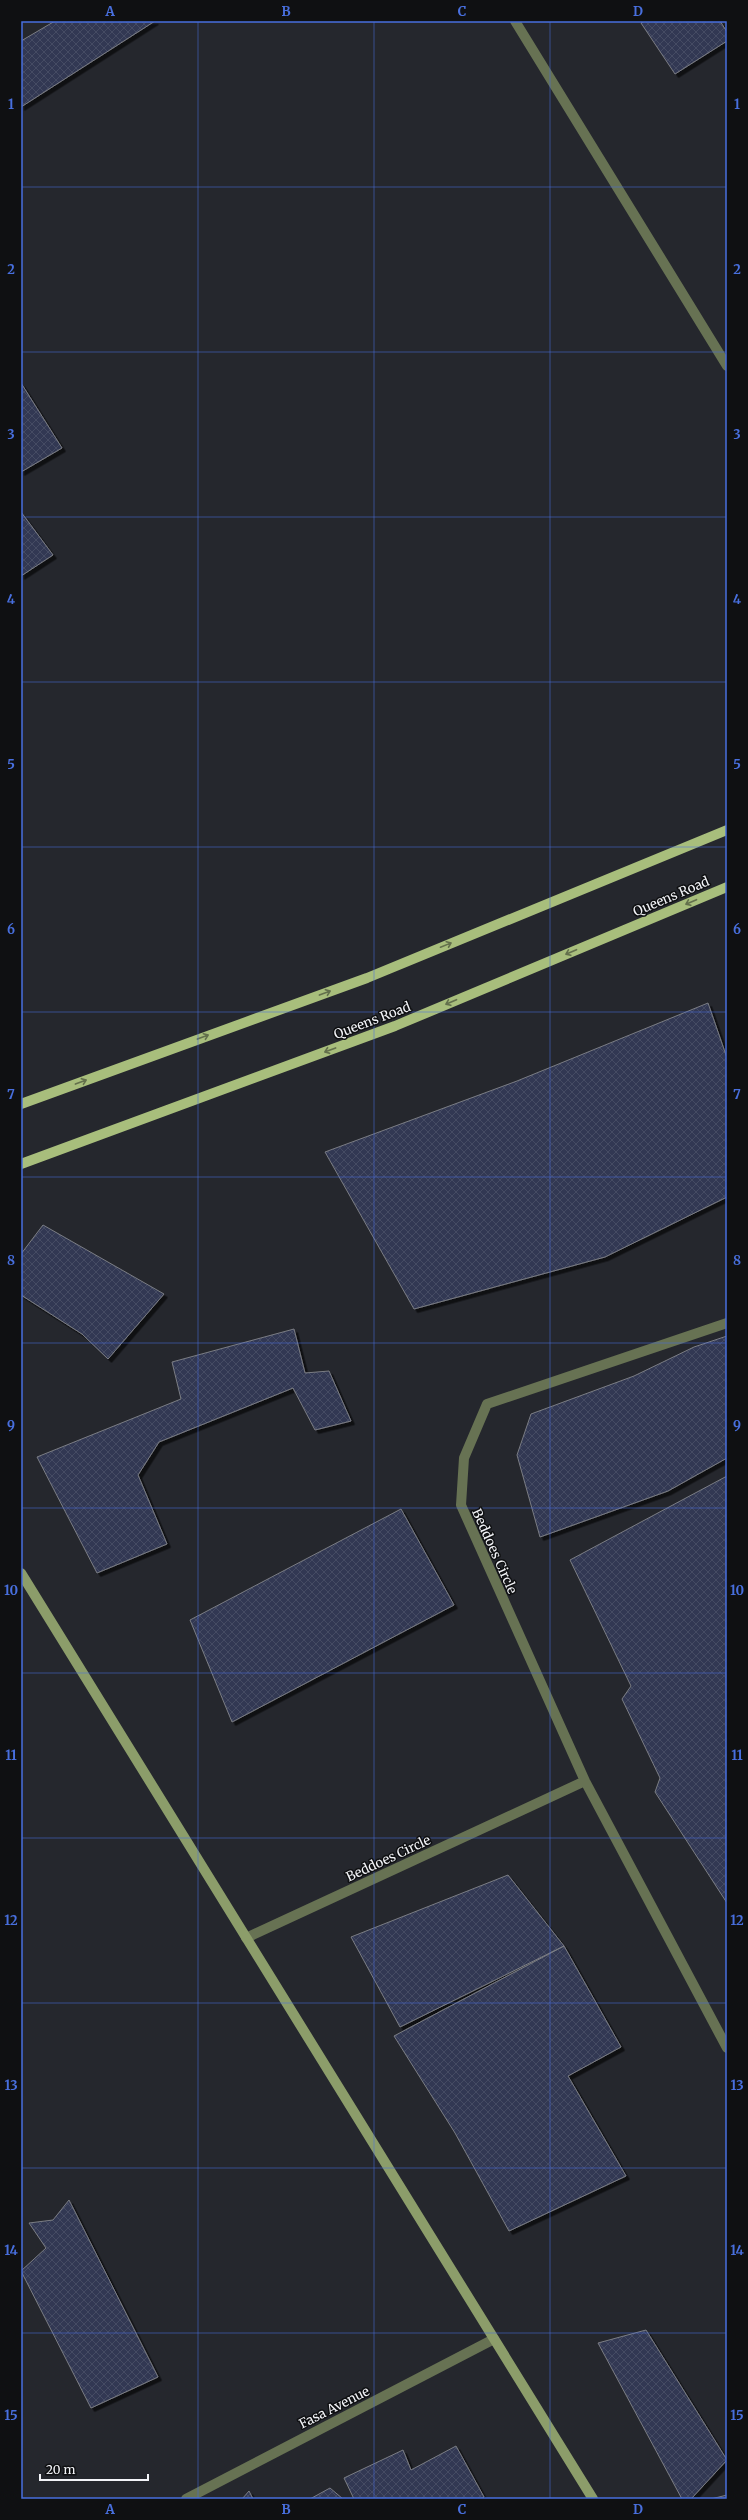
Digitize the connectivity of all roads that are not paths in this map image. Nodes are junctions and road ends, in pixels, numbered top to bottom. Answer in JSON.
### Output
{"nodes":[{"id":1,"x":516,"y":21,"type":"edge"},
{"id":2,"x":727,"y":366,"type":"edge"},
{"id":3,"x":727,"y":830,"type":"edge"},
{"id":4,"x":727,"y":887,"type":"edge"},
{"id":5,"x":21,"y":1104,"type":"edge"},
{"id":6,"x":22,"y":1164,"type":"edge"},
{"id":7,"x":727,"y":1323,"type":"edge"},
{"id":8,"x":21,"y":1573,"type":"edge"},
{"id":9,"x":585,"y":1782,"type":"junction"},
{"id":10,"x":246,"y":1938,"type":"junction"},
{"id":11,"x":727,"y":2048,"type":"edge"},
{"id":12,"x":494,"y":2339,"type":"junction"},
{"id":13,"x":186,"y":2499,"type":"edge"},
{"id":14,"x":594,"y":2499,"type":"edge"}],
"edges":[{"from":1,"to":2,"type":"street"},
{"from":5,"to":3,"type":"main road","one_way":true},
{"from":4,"to":6,"type":"main road","name":"Queens Road","one_way":true},
{"from":7,"to":9,"type":"street","name":"Beddoes Circle"},
{"from":8,"to":10,"type":"main road"},
{"from":9,"to":10,"type":"street","name":"Beddoes Circle"},
{"from":9,"to":11,"type":"street","name":"Beddoes Circle"},
{"from":10,"to":12,"type":"main road"},
{"from":12,"to":13,"type":"street","name":"Fasa Avenue"},
{"from":12,"to":14,"type":"main road"}]}
